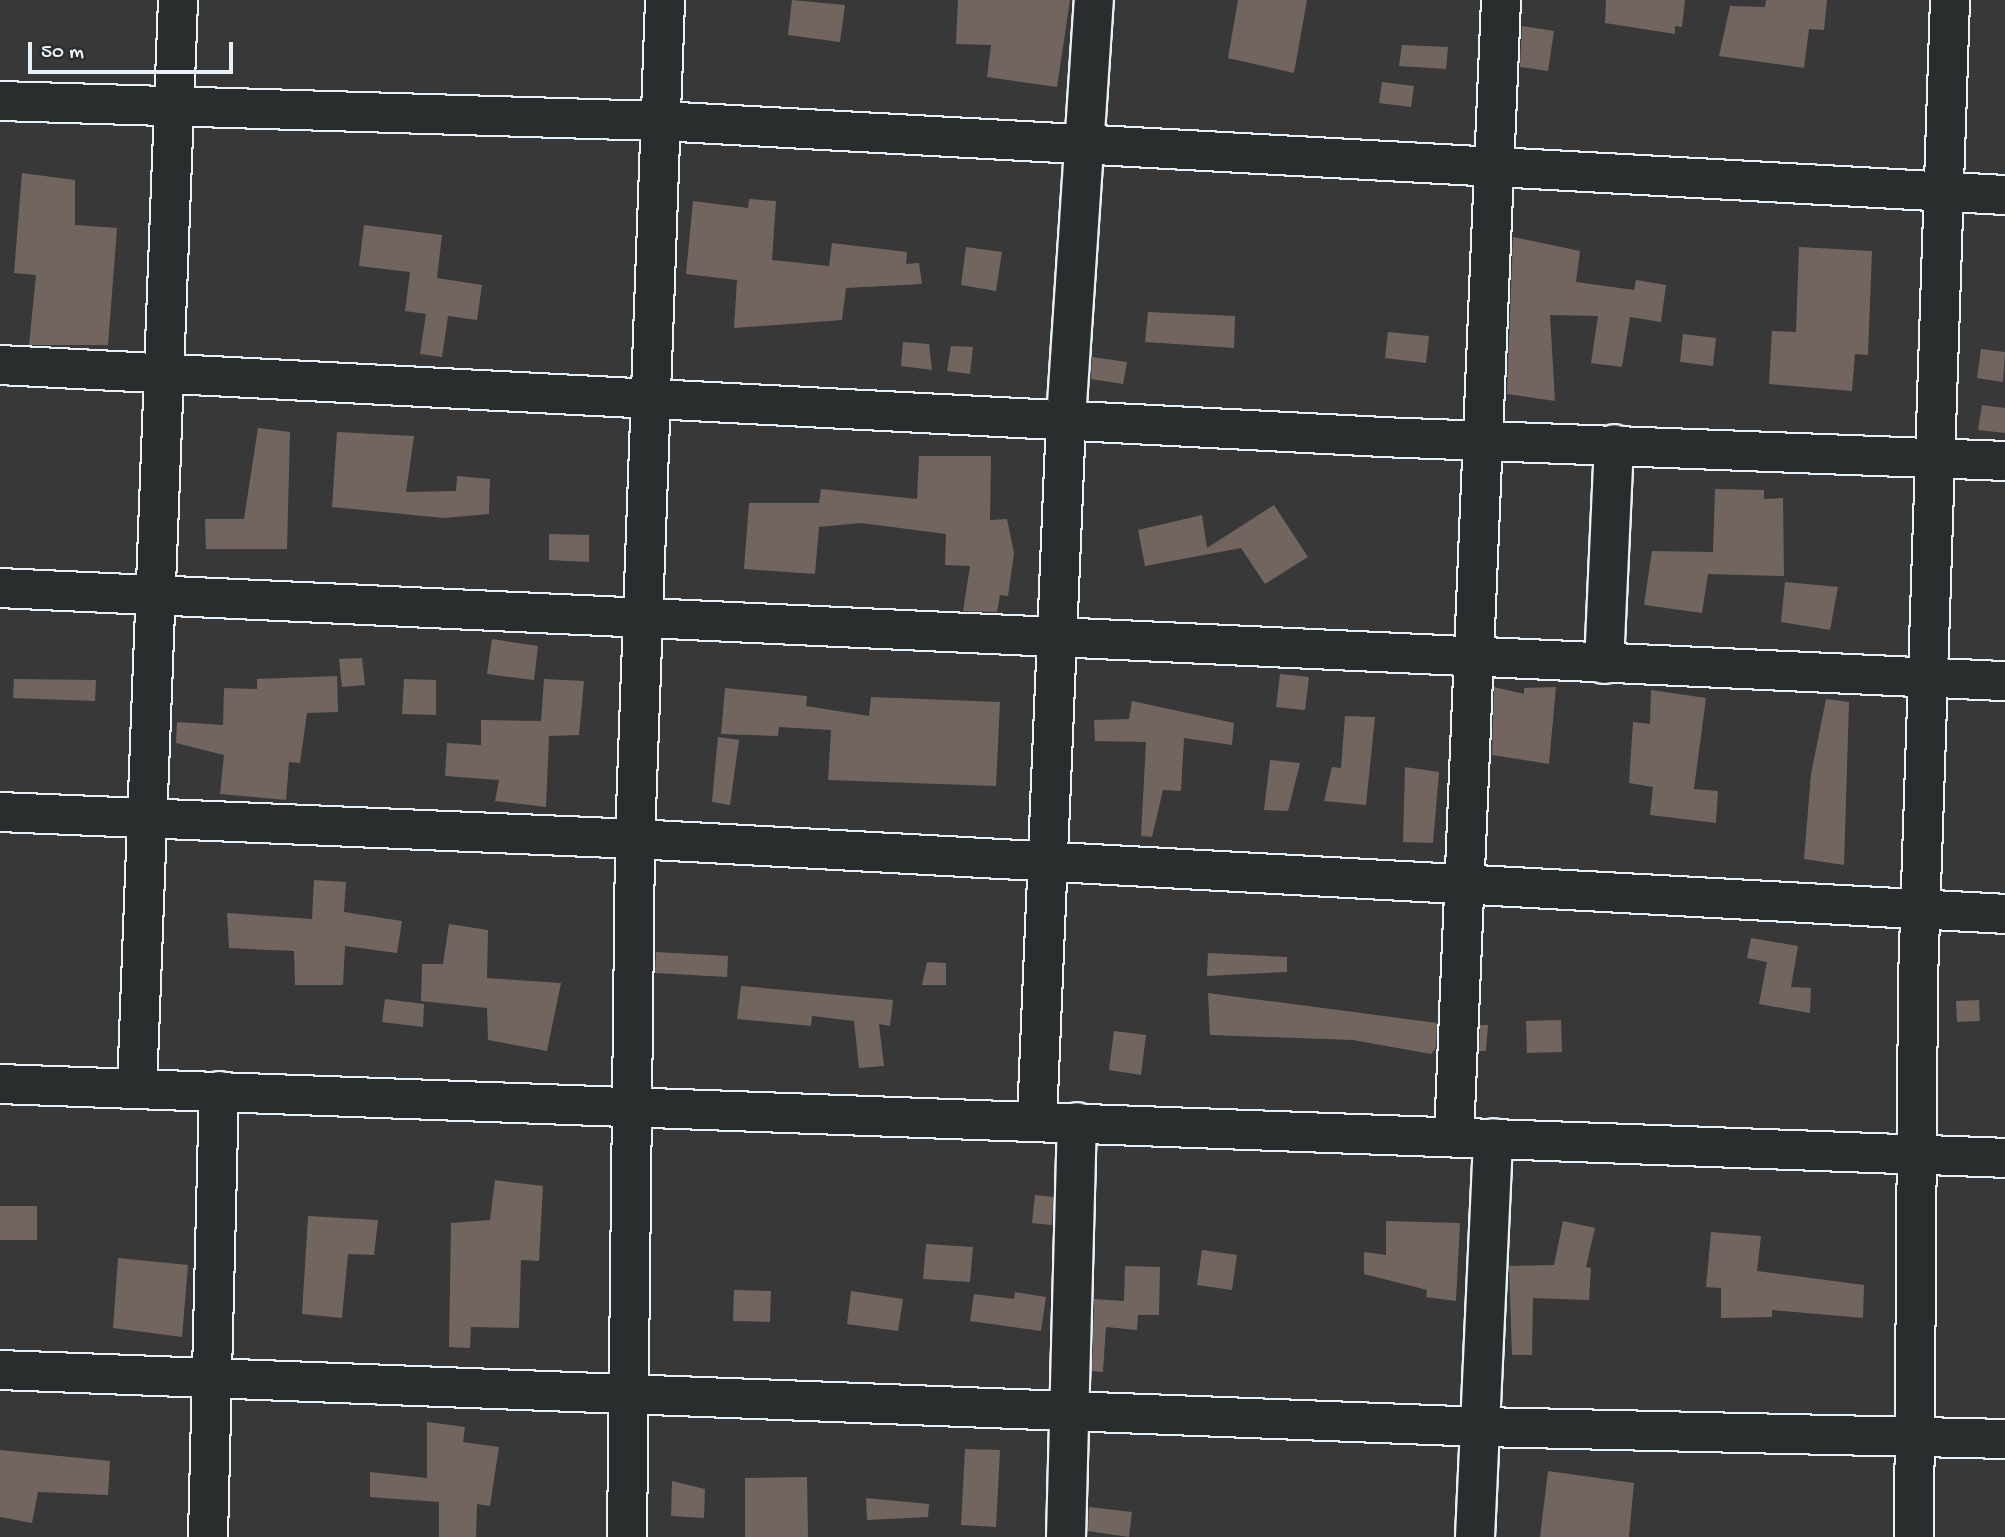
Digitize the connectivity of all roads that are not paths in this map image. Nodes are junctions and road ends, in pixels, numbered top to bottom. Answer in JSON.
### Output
{"nodes":[{"id":1,"x":178,"y":0,"type":"edge"},
{"id":2,"x":665,"y":0,"type":"edge"},
{"id":3,"x":1094,"y":0,"type":"edge"},
{"id":4,"x":1501,"y":0,"type":"edge"},
{"id":5,"x":1950,"y":0,"type":"edge"},
{"id":6,"x":0,"y":101,"type":"edge"},
{"id":7,"x":176,"y":106,"type":"junction"},
{"id":8,"x":660,"y":121,"type":"junction"},
{"id":9,"x":1086,"y":145,"type":"junction"},
{"id":10,"x":1493,"y":162,"type":"junction"},
{"id":11,"x":1942,"y":193,"type":"junction"},
{"id":12,"x":2005,"y":195,"type":"edge"},
{"id":13,"x":0,"y":365,"type":"edge"},
{"id":14,"x":163,"y":370,"type":"junction"},
{"id":15,"x":650,"y":394,"type":"junction"},
{"id":16,"x":1066,"y":419,"type":"junction"},
{"id":17,"x":1479,"y":440,"type":"junction"},
{"id":18,"x":1614,"y":444,"type":"junction"},
{"id":19,"x":1933,"y":459,"type":"junction"},
{"id":20,"x":2005,"y":461,"type":"edge"},
{"id":21,"x":0,"y":588,"type":"edge"},
{"id":22,"x":153,"y":595,"type":"junction"},
{"id":23,"x":643,"y":614,"type":"junction"},
{"id":24,"x":1058,"y":636,"type":"junction"},
{"id":25,"x":1471,"y":657,"type":"junction"},
{"id":26,"x":1604,"y":664,"type":"junction"},
{"id":27,"x":1930,"y":678,"type":"junction"},
{"id":28,"x":2005,"y":681,"type":"edge"},
{"id":29,"x":0,"y":812,"type":"edge"},
{"id":30,"x":145,"y":819,"type":"junction"},
{"id":31,"x":635,"y":839,"type":"junction"},
{"id":32,"x":1049,"y":863,"type":"junction"},
{"id":33,"x":1462,"y":887,"type":"junction"},
{"id":34,"x":1921,"y":912,"type":"junction"},
{"id":35,"x":2005,"y":914,"type":"edge"},
{"id":36,"x":0,"y":1084,"type":"edge"},
{"id":37,"x":136,"y":1088,"type":"junction"},
{"id":38,"x":219,"y":1091,"type":"junction"},
{"id":39,"x":635,"y":1105,"type":"junction"},
{"id":40,"x":1037,"y":1120,"type":"junction"},
{"id":41,"x":1077,"y":1122,"type":"junction"},
{"id":42,"x":1454,"y":1136,"type":"junction"},
{"id":43,"x":1493,"y":1138,"type":"junction"},
{"id":44,"x":1915,"y":1154,"type":"junction"},
{"id":45,"x":2005,"y":1158,"type":"edge"},
{"id":46,"x":0,"y":1370,"type":"edge"},
{"id":47,"x":211,"y":1376,"type":"junction"},
{"id":48,"x":633,"y":1393,"type":"junction"},
{"id":49,"x":1070,"y":1411,"type":"junction"},
{"id":50,"x":1482,"y":1427,"type":"junction"},
{"id":51,"x":1915,"y":1436,"type":"junction"},
{"id":52,"x":2005,"y":1439,"type":"edge"},
{"id":53,"x":208,"y":1537,"type":"edge"},
{"id":54,"x":627,"y":1537,"type":"edge"},
{"id":55,"x":1066,"y":1537,"type":"edge"},
{"id":56,"x":1475,"y":1537,"type":"edge"},
{"id":57,"x":1914,"y":1537,"type":"edge"}],
"edges":[{"from":1,"to":7,"type":"street"},
{"from":2,"to":8,"type":"street"},
{"from":3,"to":9,"type":"street"},
{"from":4,"to":10,"type":"street"},
{"from":5,"to":11,"type":"street"},
{"from":6,"to":7,"type":"street"},
{"from":7,"to":8,"type":"street"},
{"from":7,"to":14,"type":"street"},
{"from":8,"to":9,"type":"street"},
{"from":8,"to":15,"type":"street"},
{"from":9,"to":10,"type":"street"},
{"from":9,"to":16,"type":"street"},
{"from":10,"to":11,"type":"street"},
{"from":10,"to":17,"type":"street"},
{"from":11,"to":12,"type":"street"},
{"from":11,"to":19,"type":"street"},
{"from":13,"to":14,"type":"street"},
{"from":14,"to":15,"type":"street"},
{"from":14,"to":22,"type":"street"},
{"from":15,"to":16,"type":"street"},
{"from":15,"to":23,"type":"street"},
{"from":16,"to":17,"type":"street"},
{"from":16,"to":24,"type":"street"},
{"from":17,"to":18,"type":"street"},
{"from":17,"to":25,"type":"street"},
{"from":18,"to":19,"type":"street"},
{"from":18,"to":26,"type":"street"},
{"from":19,"to":20,"type":"street"},
{"from":19,"to":27,"type":"street"},
{"from":21,"to":22,"type":"street"},
{"from":22,"to":23,"type":"street"},
{"from":22,"to":30,"type":"street"},
{"from":23,"to":24,"type":"street"},
{"from":23,"to":31,"type":"street"},
{"from":24,"to":25,"type":"street"},
{"from":24,"to":32,"type":"street"},
{"from":25,"to":26,"type":"street"},
{"from":25,"to":33,"type":"street"},
{"from":26,"to":27,"type":"street"},
{"from":27,"to":28,"type":"street"},
{"from":27,"to":34,"type":"street"},
{"from":29,"to":30,"type":"street"},
{"from":30,"to":31,"type":"street"},
{"from":30,"to":37,"type":"street"},
{"from":31,"to":32,"type":"street"},
{"from":31,"to":39,"type":"street"},
{"from":32,"to":33,"type":"street"},
{"from":32,"to":40,"type":"street"},
{"from":33,"to":34,"type":"street"},
{"from":33,"to":42,"type":"street"},
{"from":34,"to":35,"type":"street"},
{"from":34,"to":44,"type":"street"},
{"from":36,"to":37,"type":"street"},
{"from":37,"to":38,"type":"street"},
{"from":38,"to":39,"type":"street"},
{"from":38,"to":47,"type":"street"},
{"from":39,"to":40,"type":"street"},
{"from":39,"to":48,"type":"street"},
{"from":40,"to":41,"type":"street"},
{"from":41,"to":42,"type":"street"},
{"from":41,"to":49,"type":"street"},
{"from":42,"to":43,"type":"street"},
{"from":43,"to":44,"type":"street"},
{"from":43,"to":50,"type":"street"},
{"from":44,"to":45,"type":"street"},
{"from":44,"to":51,"type":"street"},
{"from":46,"to":47,"type":"street"},
{"from":47,"to":48,"type":"street"},
{"from":47,"to":53,"type":"street"},
{"from":48,"to":49,"type":"street"},
{"from":48,"to":54,"type":"street"},
{"from":49,"to":50,"type":"street"},
{"from":49,"to":55,"type":"street"},
{"from":50,"to":51,"type":"street"},
{"from":50,"to":56,"type":"street"},
{"from":51,"to":52,"type":"street"},
{"from":51,"to":57,"type":"street"}]}
